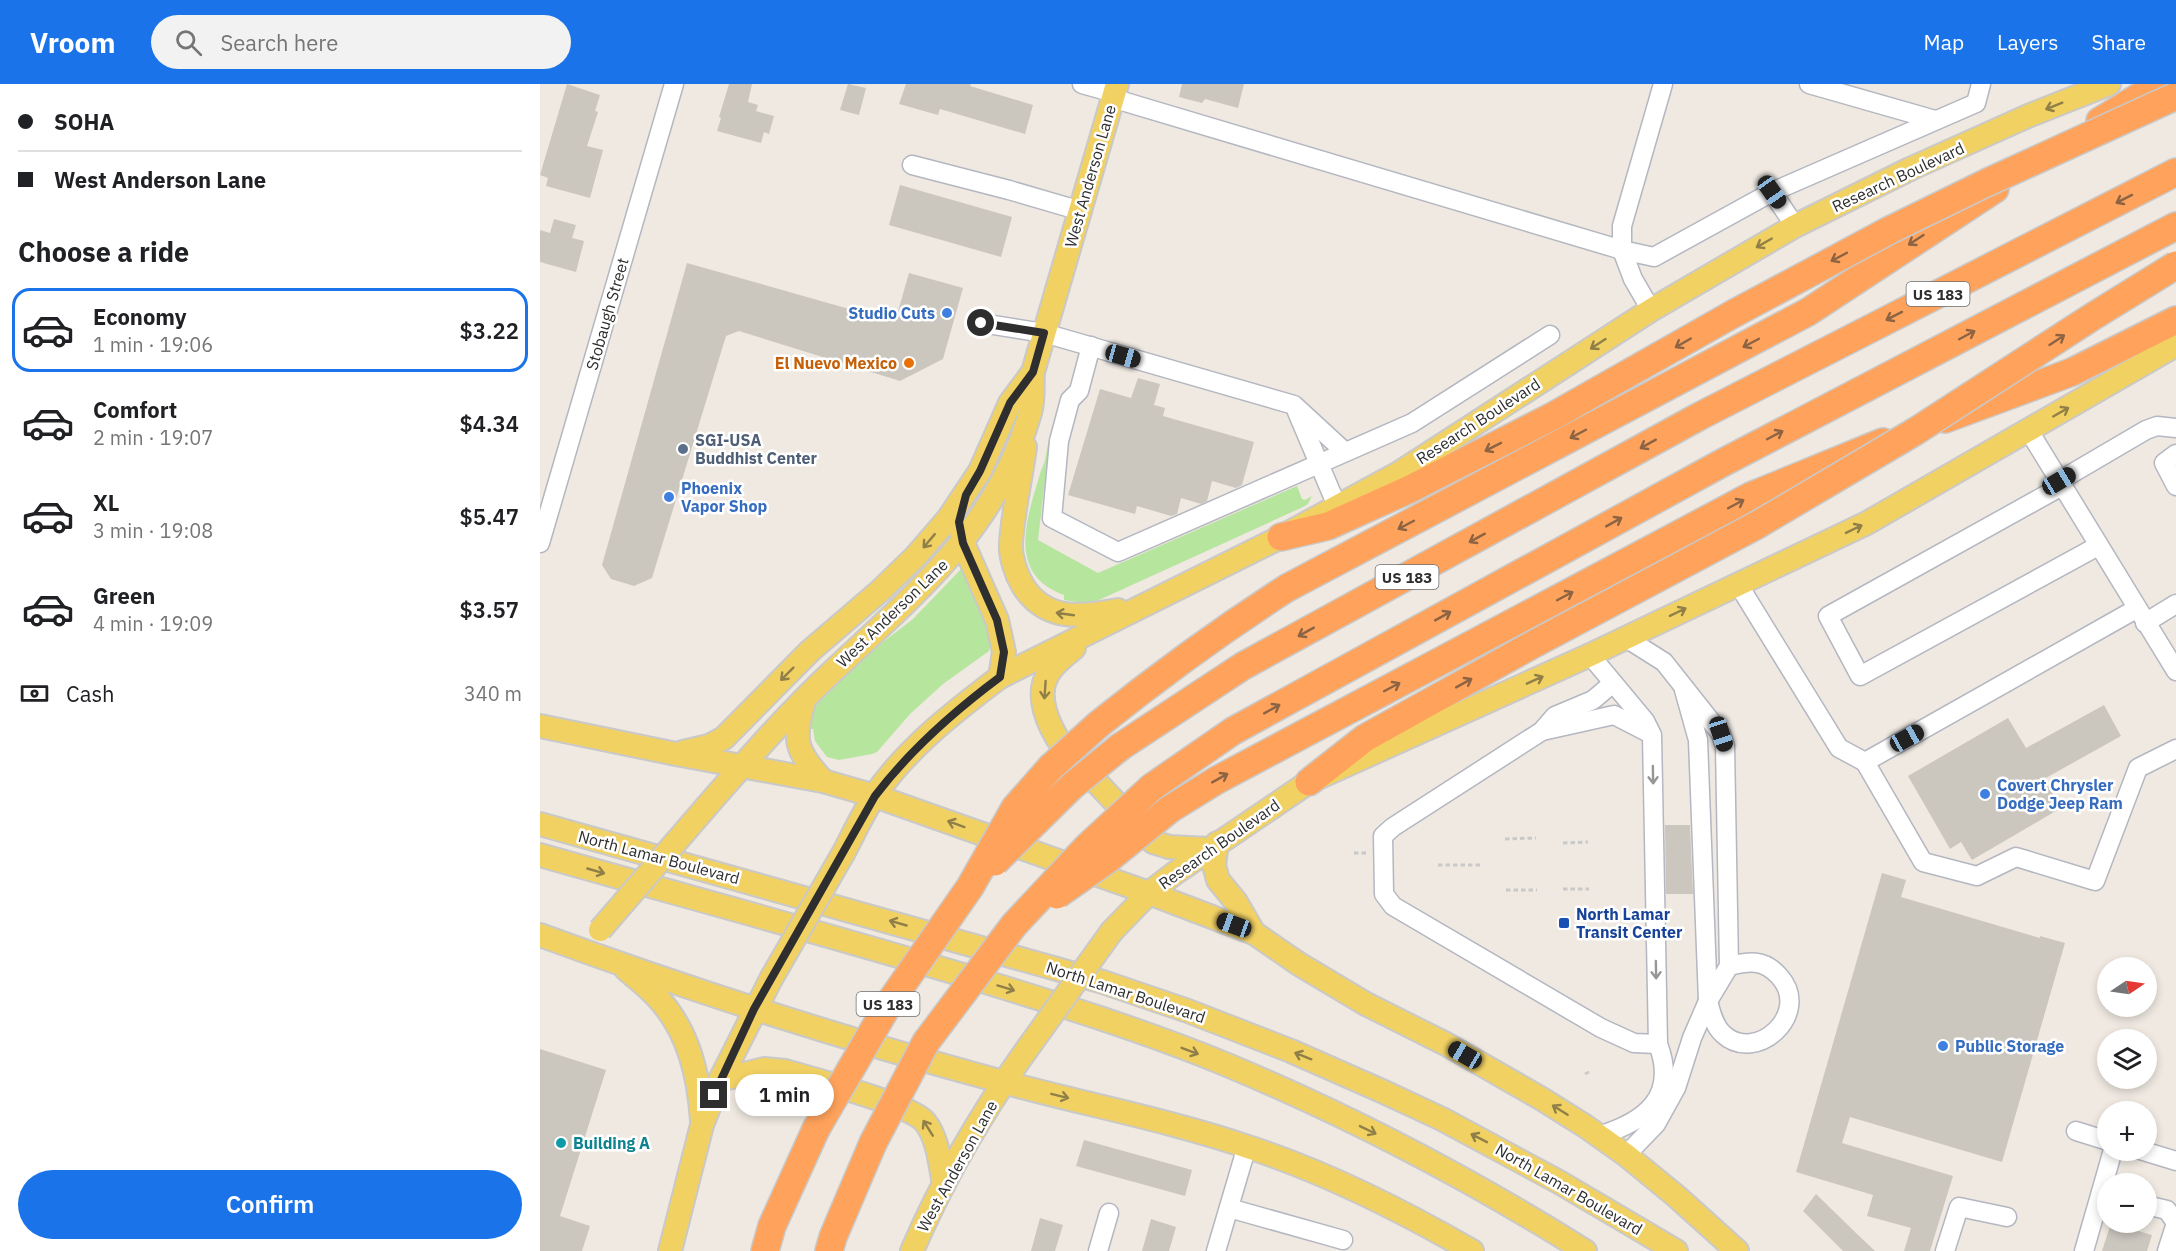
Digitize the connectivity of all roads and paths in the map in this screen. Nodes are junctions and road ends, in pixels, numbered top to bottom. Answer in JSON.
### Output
{"nodes":[{"id":1,"x":674,"y":84,"type":"edge"},
{"id":2,"x":1082,"y":84,"type":"edge"},
{"id":3,"x":1663,"y":84,"type":"edge"},
{"id":4,"x":1809,"y":84,"type":"edge"},
{"id":5,"x":1981,"y":84,"type":"edge"},
{"id":6,"x":2109,"y":84,"type":"edge"},
{"id":7,"x":2160,"y":84,"type":"edge"},
{"id":8,"x":1114,"y":92,"type":"edge"},
{"id":9,"x":2176,"y":96,"type":"edge"},
{"id":10,"x":1935,"y":120,"type":"junction"},
{"id":11,"x":912,"y":165,"type":"dead end"},
{"id":12,"x":2176,"y":172,"type":"edge"},
{"id":13,"x":1772,"y":192,"type":"junction"},
{"id":14,"x":1081,"y":211,"type":"junction"},
{"id":15,"x":1795,"y":226,"type":"junction"},
{"id":16,"x":2176,"y":226,"type":"edge"},
{"id":17,"x":1622,"y":250,"type":"junction"},
{"id":18,"x":2176,"y":265,"type":"edge"},
{"id":19,"x":1651,"y":310,"type":"junction"},
{"id":20,"x":2176,"y":320,"type":"edge"},
{"id":21,"x":981,"y":323,"type":"dead end"},
{"id":22,"x":1044,"y":333,"type":"junction"},
{"id":23,"x":1550,"y":335,"type":"dead end"},
{"id":24,"x":2176,"y":345,"type":"edge"},
{"id":25,"x":1091,"y":346,"type":"junction"},
{"id":26,"x":1033,"y":372,"type":"junction"},
{"id":27,"x":1294,"y":405,"type":"junction"},
{"id":28,"x":1031,"y":411,"type":"junction"},
{"id":29,"x":2176,"y":428,"type":"edge"},
{"id":30,"x":2029,"y":431,"type":"junction"},
{"id":31,"x":1345,"y":452,"type":"junction"},
{"id":32,"x":2176,"y":454,"type":"edge"},
{"id":33,"x":1319,"y":465,"type":"junction"},
{"id":34,"x":2060,"y":483,"type":"junction"},
{"id":35,"x":2176,"y":486,"type":"edge"},
{"id":36,"x":966,"y":495,"type":"junction"},
{"id":37,"x":1337,"y":506,"type":"junction"},
{"id":38,"x":1281,"y":537,"type":"junction"},
{"id":39,"x":540,"y":543,"type":"edge"},
{"id":40,"x":963,"y":543,"type":"junction"},
{"id":41,"x":2098,"y":546,"type":"junction"},
{"id":42,"x":1738,"y":584,"type":"junction"},
{"id":43,"x":2176,"y":604,"type":"edge"},
{"id":44,"x":1143,"y":605,"type":"junction"},
{"id":45,"x":2141,"y":616,"type":"junction"},
{"id":46,"x":1093,"y":630,"type":"junction"},
{"id":47,"x":1626,"y":638,"type":"junction"},
{"id":48,"x":1590,"y":655,"type":"junction"},
{"id":49,"x":2176,"y":671,"type":"edge"},
{"id":50,"x":1000,"y":677,"type":"junction"},
{"id":51,"x":1613,"y":682,"type":"junction"},
{"id":52,"x":1684,"y":688,"type":"junction"},
{"id":53,"x":804,"y":699,"type":"junction"},
{"id":54,"x":540,"y":726,"type":"edge"},
{"id":55,"x":1542,"y":731,"type":"junction"},
{"id":56,"x":1652,"y":735,"type":"junction"},
{"id":57,"x":2176,"y":749,"type":"edge"},
{"id":58,"x":675,"y":754,"type":"junction"},
{"id":59,"x":1865,"y":762,"type":"junction"},
{"id":60,"x":742,"y":767,"type":"junction"},
{"id":61,"x":823,"y":782,"type":"junction"},
{"id":62,"x":1309,"y":782,"type":"junction"},
{"id":63,"x":875,"y":796,"type":"junction"},
{"id":64,"x":707,"y":806,"type":"junction"},
{"id":65,"x":540,"y":824,"type":"edge"},
{"id":66,"x":1536,"y":838,"type":"dead end"},
{"id":67,"x":1505,"y":839,"type":"dead end"},
{"id":68,"x":1588,"y":842,"type":"dead end"},
{"id":69,"x":1563,"y":843,"type":"dead end"},
{"id":70,"x":1213,"y":846,"type":"junction"},
{"id":71,"x":540,"y":855,"type":"edge"},
{"id":72,"x":1482,"y":865,"type":"dead end"},
{"id":73,"x":1438,"y":866,"type":"dead end"},
{"id":74,"x":970,"y":886,"type":"junction"},
{"id":75,"x":1563,"y":888,"type":"dead end"},
{"id":76,"x":1589,"y":889,"type":"dead end"},
{"id":77,"x":1506,"y":890,"type":"dead end"},
{"id":78,"x":1537,"y":890,"type":"dead end"},
{"id":79,"x":1149,"y":893,"type":"junction"},
{"id":80,"x":1014,"y":925,"type":"junction"},
{"id":81,"x":1254,"y":933,"type":"junction"},
{"id":82,"x":540,"y":934,"type":"edge"},
{"id":83,"x":574,"y":947,"type":"junction"},
{"id":84,"x":615,"y":961,"type":"junction"},
{"id":85,"x":1729,"y":966,"type":"junction"},
{"id":86,"x":1708,"y":1001,"type":"junction"},
{"id":87,"x":754,"y":1009,"type":"junction"},
{"id":88,"x":1658,"y":1044,"type":"junction"},
{"id":89,"x":720,"y":1080,"type":"junction"},
{"id":90,"x":1003,"y":1082,"type":"junction"},
{"id":91,"x":702,"y":1125,"type":"junction"},
{"id":92,"x":2076,"y":1131,"type":"dead end"},
{"id":93,"x":1598,"y":1136,"type":"junction"},
{"id":94,"x":2097,"y":1138,"type":"edge"},
{"id":95,"x":1247,"y":1146,"type":"junction"},
{"id":96,"x":1626,"y":1155,"type":"junction"},
{"id":97,"x":2157,"y":1155,"type":"edge"},
{"id":98,"x":2176,"y":1161,"type":"edge"},
{"id":99,"x":944,"y":1184,"type":"junction"},
{"id":100,"x":2157,"y":1207,"type":"edge"},
{"id":101,"x":1229,"y":1208,"type":"junction"},
{"id":102,"x":1109,"y":1213,"type":"dead end"},
{"id":103,"x":2097,"y":1213,"type":"edge"},
{"id":104,"x":2007,"y":1217,"type":"dead end"},
{"id":105,"x":1343,"y":1240,"type":"dead end"},
{"id":106,"x":670,"y":1251,"type":"edge"},
{"id":107,"x":765,"y":1251,"type":"edge"},
{"id":108,"x":829,"y":1251,"type":"edge"},
{"id":109,"x":912,"y":1251,"type":"edge"},
{"id":110,"x":1098,"y":1251,"type":"edge"},
{"id":111,"x":1216,"y":1251,"type":"edge"},
{"id":112,"x":1472,"y":1251,"type":"edge"},
{"id":113,"x":1585,"y":1251,"type":"edge"},
{"id":114,"x":1676,"y":1251,"type":"edge"},
{"id":115,"x":1737,"y":1251,"type":"edge"},
{"id":116,"x":1945,"y":1251,"type":"edge"},
{"id":117,"x":2084,"y":1251,"type":"edge"},
{"id":118,"x":2167,"y":1251,"type":"edge"}],
"edges":[{"from":1,"to":39,"type":"street","name":"Stobaugh Street"},
{"from":2,"to":8,"type":"street"},
{"from":3,"to":17,"type":"street"},
{"from":4,"to":10,"type":"street"},
{"from":5,"to":10,"type":"street"},
{"from":6,"to":15,"type":"main road","name":"Research Boulevard","one_way":true},
{"from":7,"to":74,"type":"highway","one_way":true,"bridge":true},
{"from":8,"to":14,"type":"main road","name":"West Anderson Lane"},
{"from":8,"to":17,"type":"street"},
{"from":9,"to":38,"type":"highway","one_way":true,"bridge":true},
{"from":10,"to":13,"type":"street"},
{"from":11,"to":14,"type":"street"},
{"from":12,"to":74,"type":"highway","number":"US 183","one_way":true,"bridge":true},
{"from":13,"to":15,"type":"street"},
{"from":13,"to":17,"type":"street"},
{"from":14,"to":22,"type":"main road","name":"West Anderson Lane"},
{"from":15,"to":19,"type":"main road","name":"Research Boulevard","one_way":true},
{"from":80,"to":16,"type":"highway","number":"US 183","one_way":true,"bridge":true},
{"from":17,"to":19,"type":"street"},
{"from":62,"to":18,"type":"highway","one_way":true,"bridge":true},
{"from":19,"to":37,"type":"main road","name":"Research Boulevard","one_way":true},
{"from":80,"to":20,"type":"highway","one_way":true,"bridge":true},
{"from":21,"to":22,"type":"street"},
{"from":22,"to":25,"type":"street"},
{"from":22,"to":26,"type":"main road","name":"West Anderson Lane"},
{"from":23,"to":31,"type":"street"},
{"from":30,"to":24,"type":"main road","name":"Research Boulevard","one_way":true},
{"from":25,"to":27,"type":"street"},
{"from":25,"to":33,"type":"street"},
{"from":26,"to":28,"type":"main road","name":"West Anderson Lane"},
{"from":26,"to":36,"type":"main road","name":"West Anderson Lane"},
{"from":27,"to":31,"type":"street"},
{"from":27,"to":33,"type":"street"},
{"from":28,"to":40,"type":"main road","name":"West Anderson Lane"},
{"from":44,"to":28,"type":"main road","one_way":true},
{"from":29,"to":34,"type":"street"},
{"from":30,"to":34,"type":"street"},
{"from":42,"to":30,"type":"main road","name":"Research Boulevard","one_way":true},
{"from":31,"to":33,"type":"street"},
{"from":32,"to":35,"type":"street"},
{"from":33,"to":37,"type":"street"},
{"from":34,"to":41,"type":"street"},
{"from":34,"to":41,"type":"street"},
{"from":36,"to":40,"type":"main road"},
{"from":36,"to":58,"type":"main road","one_way":true},
{"from":37,"to":38,"type":"main road","name":"Research Boulevard"},
{"from":38,"to":44,"type":"main road","name":"Research Boulevard"},
{"from":40,"to":50,"type":"main road"},
{"from":40,"to":53,"type":"main road","name":"West Anderson Lane"},
{"from":41,"to":45,"type":"street"},
{"from":47,"to":42,"type":"main road","name":"Research Boulevard","one_way":true},
{"from":42,"to":59,"type":"street"},
{"from":43,"to":45,"type":"street"},
{"from":44,"to":46,"type":"main road","name":"Research Boulevard"},
{"from":45,"to":49,"type":"street"},
{"from":45,"to":59,"type":"street"},
{"from":46,"to":50,"type":"main road","name":"Research Boulevard"},
{"from":46,"to":70,"type":"main road","one_way":true},
{"from":47,"to":48,"type":"main road","name":"Research Boulevard"},
{"from":47,"to":52,"type":"street"},
{"from":48,"to":51,"type":"street"},
{"from":62,"to":48,"type":"main road","name":"Research Boulevard","one_way":true},
{"from":50,"to":63,"type":"main road","name":"Research Boulevard"},
{"from":51,"to":55,"type":"street"},
{"from":51,"to":56,"type":"street"},
{"from":52,"to":85,"type":"street"},
{"from":52,"to":86,"type":"street"},
{"from":53,"to":60,"type":"main road","name":"West Anderson Lane"},
{"from":53,"to":61,"type":"main road"},
{"from":54,"to":58,"type":"main road"},
{"from":55,"to":56,"type":"street"},
{"from":55,"to":88,"type":"street"},
{"from":56,"to":88,"type":"street","one_way":true},
{"from":57,"to":59,"type":"street"},
{"from":58,"to":60,"type":"main road"},
{"from":58,"to":64,"type":"main road"},
{"from":60,"to":61,"type":"main road"},
{"from":60,"to":64,"type":"main road","name":"West Anderson Lane"},
{"from":61,"to":63,"type":"main road"},
{"from":62,"to":70,"type":"main road","name":"Research Boulevard"},
{"from":79,"to":63,"type":"main road","one_way":true},
{"from":63,"to":87,"type":"main road","bridge":true},
{"from":64,"to":83,"type":"main road","name":"West Anderson Lane","bridge":true},
{"from":114,"to":65,"type":"main road","name":"North Lamar Boulevard","one_way":true},
{"from":66,"to":67,"type":"path"},
{"from":68,"to":69,"type":"path"},
{"from":70,"to":79,"type":"main road","name":"Research Boulevard"},
{"from":70,"to":81,"type":"main road"},
{"from":71,"to":113,"type":"main road","name":"North Lamar Boulevard","one_way":true},
{"from":72,"to":73,"type":"path"},
{"from":74,"to":107,"type":"highway","number":"US 183","bridge":true},
{"from":75,"to":76,"type":"path"},
{"from":77,"to":78,"type":"path"},
{"from":79,"to":81,"type":"main road"},
{"from":79,"to":90,"type":"main road","name":"Research Boulevard","bridge":true},
{"from":80,"to":108,"type":"highway","number":"US 183","bridge":true},
{"from":93,"to":81,"type":"main road","one_way":true},
{"from":82,"to":83,"type":"main road"},
{"from":83,"to":84,"type":"main road"},
{"from":84,"to":87,"type":"main road"},
{"from":84,"to":91,"type":"main road"},
{"from":85,"to":86,"type":"street"},
{"from":85,"to":86,"type":"street"},
{"from":86,"to":96,"type":"street"},
{"from":87,"to":89,"type":"main road"},
{"from":87,"to":90,"type":"main road"},
{"from":88,"to":93,"type":"street"},
{"from":89,"to":91,"type":"main road"},
{"from":99,"to":89,"type":"main road","one_way":true},
{"from":90,"to":95,"type":"main road","one_way":true},
{"from":90,"to":99,"type":"main road","name":"West Anderson Lane"},
{"from":91,"to":106,"type":"main road"},
{"from":92,"to":94,"type":"street"},
{"from":93,"to":96,"type":"main road"},
{"from":95,"to":101,"type":"street"},
{"from":95,"to":112,"type":"main road"},
{"from":96,"to":115,"type":"main road"},
{"from":97,"to":98,"type":"street"},
{"from":99,"to":109,"type":"main road","name":"West Anderson Lane"},
{"from":100,"to":118,"type":"street"},
{"from":101,"to":105,"type":"street"},
{"from":101,"to":111,"type":"street"},
{"from":102,"to":110,"type":"street"},
{"from":103,"to":117,"type":"street"},
{"from":104,"to":116,"type":"street"}]}
